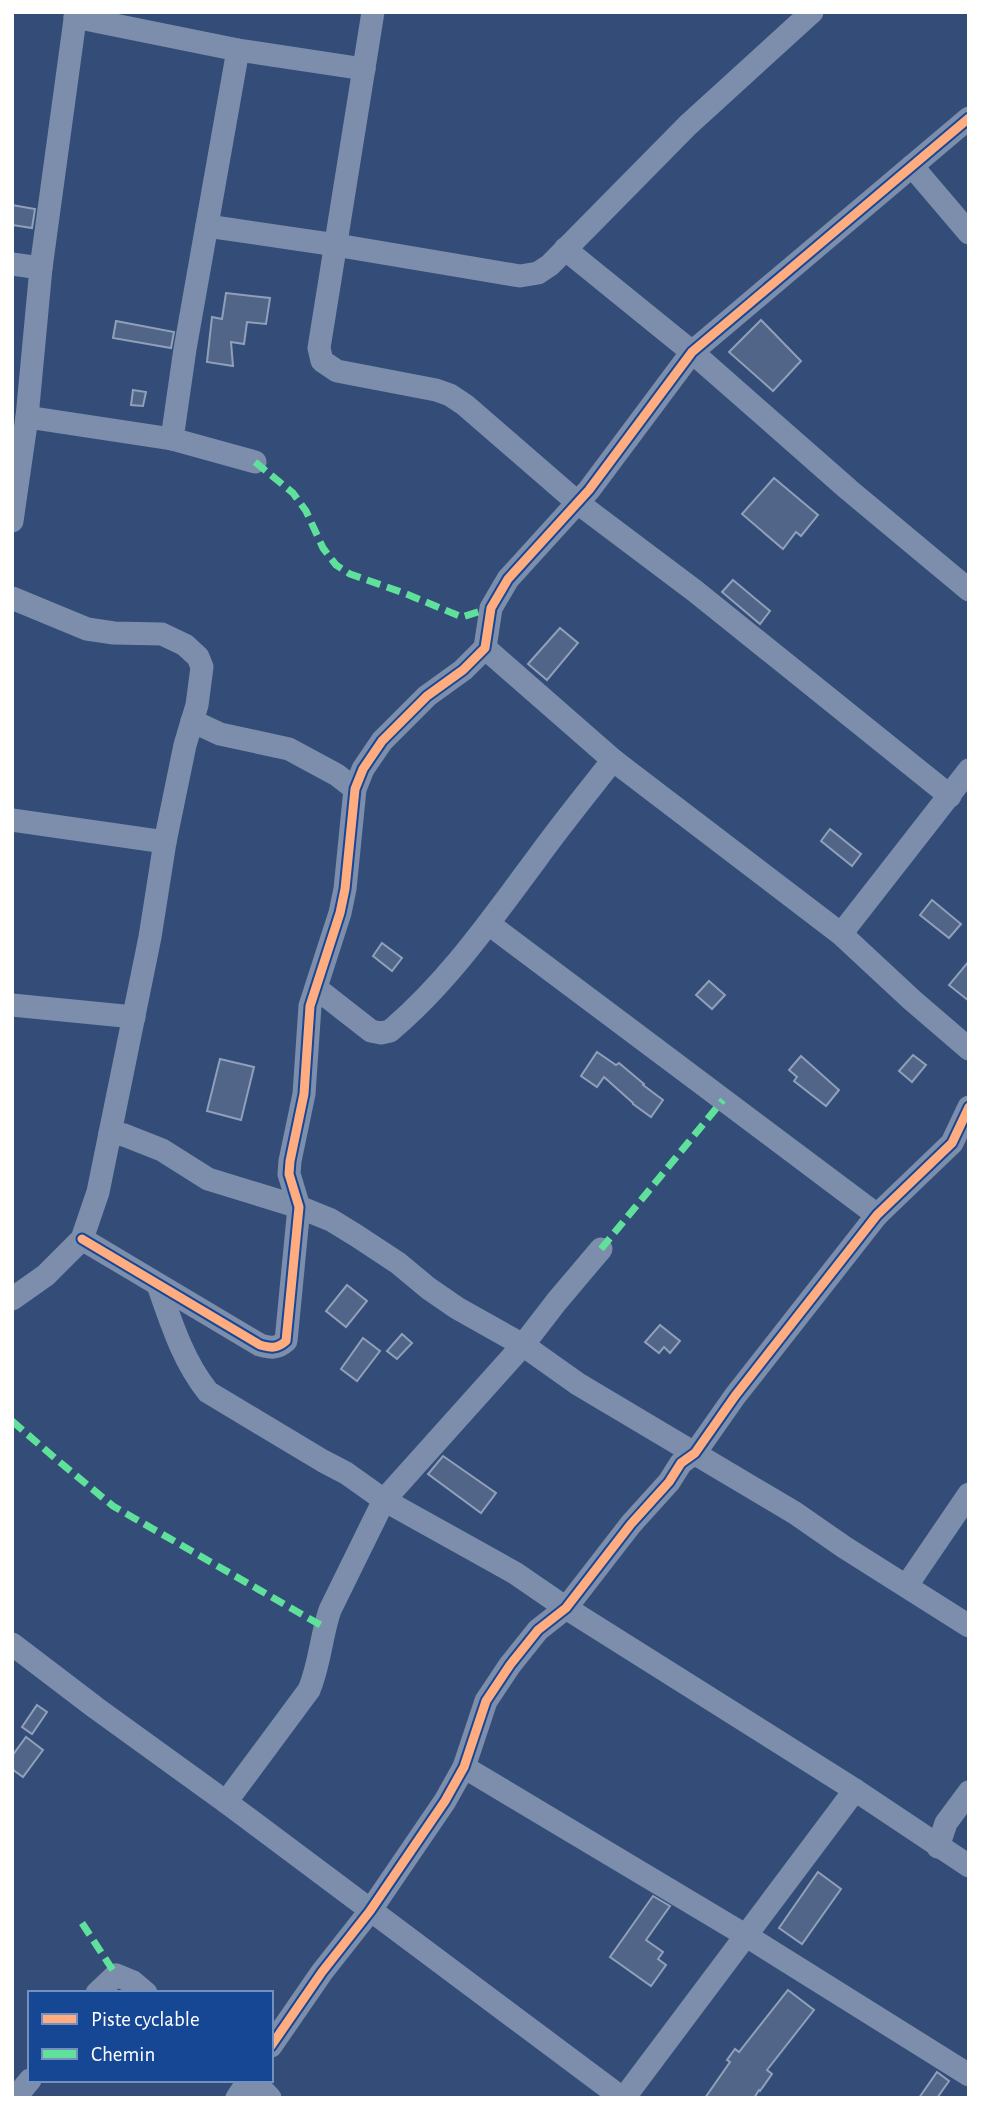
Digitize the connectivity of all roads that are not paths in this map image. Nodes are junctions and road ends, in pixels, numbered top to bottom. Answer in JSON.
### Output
{"nodes":[{"id":1,"x":373,"y":12,"type":"edge"},
{"id":2,"x":812,"y":12,"type":"edge"},
{"id":3,"x":75,"y":15,"type":"edge"},
{"id":4,"x":238,"y":50,"type":"junction"},
{"id":5,"x":364,"y":69,"type":"junction"},
{"id":6,"x":969,"y":118,"type":"edge"},
{"id":7,"x":912,"y":166,"type":"junction"},
{"id":8,"x":207,"y":226,"type":"junction"},
{"id":9,"x":969,"y":233,"type":"edge"},
{"id":10,"x":336,"y":245,"type":"junction"},
{"id":11,"x":565,"y":249,"type":"junction"},
{"id":12,"x":12,"y":264,"type":"edge"},
{"id":13,"x":41,"y":268,"type":"junction"},
{"id":14,"x":692,"y":352,"type":"junction"},
{"id":15,"x":27,"y":417,"type":"junction"},
{"id":16,"x":172,"y":439,"type":"junction"},
{"id":17,"x":255,"y":462,"type":"dead end"},
{"id":18,"x":578,"y":503,"type":"junction"},
{"id":19,"x":12,"y":521,"type":"edge"},
{"id":20,"x":969,"y":590,"type":"edge"},
{"id":21,"x":12,"y":598,"type":"edge"},
{"id":22,"x":485,"y":648,"type":"junction"},
{"id":23,"x":191,"y":721,"type":"junction"},
{"id":24,"x":613,"y":760,"type":"junction"},
{"id":25,"x":969,"y":770,"type":"edge"},
{"id":26,"x":355,"y":789,"type":"junction"},
{"id":27,"x":950,"y":796,"type":"junction"},
{"id":28,"x":12,"y":820,"type":"edge"},
{"id":29,"x":165,"y":842,"type":"junction"},
{"id":30,"x":489,"y":924,"type":"junction"},
{"id":31,"x":841,"y":934,"type":"junction"},
{"id":32,"x":316,"y":988,"type":"junction"},
{"id":33,"x":12,"y":1005,"type":"edge"},
{"id":34,"x":134,"y":1017,"type":"junction"},
{"id":35,"x":969,"y":1049,"type":"edge"},
{"id":36,"x":969,"y":1107,"type":"edge"},
{"id":37,"x":110,"y":1133,"type":"junction"},
{"id":38,"x":961,"y":1149,"type":"edge"},
{"id":39,"x":299,"y":1207,"type":"junction"},
{"id":40,"x":877,"y":1215,"type":"junction"},
{"id":41,"x":82,"y":1239,"type":"junction"},
{"id":42,"x":601,"y":1249,"type":"dead end"},
{"id":43,"x":158,"y":1285,"type":"junction"},
{"id":44,"x":12,"y":1299,"type":"edge"},
{"id":45,"x":523,"y":1345,"type":"junction"},
{"id":46,"x":695,"y":1453,"type":"junction"},
{"id":47,"x":969,"y":1494,"type":"edge"},
{"id":48,"x":384,"y":1500,"type":"junction"},
{"id":49,"x":907,"y":1586,"type":"junction"},
{"id":50,"x":566,"y":1608,"type":"junction"},
{"id":51,"x":969,"y":1626,"type":"edge"},
{"id":52,"x":12,"y":1644,"type":"edge"},
{"id":53,"x":464,"y":1767,"type":"junction"},
{"id":54,"x":855,"y":1790,"type":"junction"},
{"id":55,"x":969,"y":1792,"type":"edge"},
{"id":56,"x":226,"y":1802,"type":"junction"},
{"id":57,"x":938,"y":1847,"type":"junction"},
{"id":58,"x":969,"y":1866,"type":"edge"},
{"id":59,"x":370,"y":1911,"type":"junction"},
{"id":60,"x":745,"y":1935,"type":"junction"},
{"id":61,"x":99,"y":1991,"type":"edge"},
{"id":62,"x":143,"y":1991,"type":"edge"},
{"id":63,"x":273,"y":2043,"type":"edge"},
{"id":64,"x":969,"y":2075,"type":"edge"},
{"id":65,"x":28,"y":2082,"type":"edge"},
{"id":66,"x":249,"y":2082,"type":"edge"},
{"id":67,"x":253,"y":2082,"type":"edge"},
{"id":68,"x":15,"y":2098,"type":"edge"},
{"id":69,"x":237,"y":2098,"type":"edge"},
{"id":70,"x":270,"y":2098,"type":"edge"},
{"id":71,"x":623,"y":2098,"type":"edge"}],
"edges":[{"from":1,"to":5,"type":"street"},
{"from":2,"to":11,"type":"street"},
{"from":3,"to":4,"type":"street"},
{"from":3,"to":13,"type":"street"},
{"from":4,"to":5,"type":"street"},
{"from":4,"to":8,"type":"street"},
{"from":5,"to":10,"type":"street"},
{"from":6,"to":7,"type":"street"},
{"from":7,"to":9,"type":"street"},
{"from":7,"to":14,"type":"street"},
{"from":8,"to":10,"type":"street"},
{"from":8,"to":16,"type":"street"},
{"from":10,"to":11,"type":"street"},
{"from":10,"to":18,"type":"street"},
{"from":11,"to":14,"type":"street"},
{"from":12,"to":13,"type":"street"},
{"from":13,"to":15,"type":"street"},
{"from":14,"to":18,"type":"street"},
{"from":14,"to":20,"type":"street"},
{"from":15,"to":16,"type":"street"},
{"from":15,"to":19,"type":"street"},
{"from":16,"to":17,"type":"street"},
{"from":18,"to":22,"type":"street"},
{"from":18,"to":27,"type":"street"},
{"from":21,"to":23,"type":"street"},
{"from":22,"to":24,"type":"street"},
{"from":22,"to":26,"type":"street"},
{"from":23,"to":26,"type":"street"},
{"from":23,"to":29,"type":"street"},
{"from":24,"to":30,"type":"street"},
{"from":24,"to":31,"type":"street"},
{"from":25,"to":27,"type":"street"},
{"from":26,"to":32,"type":"street"},
{"from":27,"to":31,"type":"street"},
{"from":28,"to":29,"type":"street"},
{"from":29,"to":34,"type":"street"},
{"from":30,"to":32,"type":"street"},
{"from":30,"to":40,"type":"street"},
{"from":31,"to":35,"type":"street"},
{"from":32,"to":39,"type":"street"},
{"from":33,"to":34,"type":"street"},
{"from":34,"to":37,"type":"street"},
{"from":36,"to":38,"type":"street"},
{"from":37,"to":39,"type":"street"},
{"from":37,"to":41,"type":"street"},
{"from":38,"to":40,"type":"street"},
{"from":39,"to":43,"type":"street"},
{"from":39,"to":45,"type":"street"},
{"from":40,"to":46,"type":"street"},
{"from":41,"to":43,"type":"street"},
{"from":41,"to":44,"type":"street"},
{"from":42,"to":45,"type":"street"},
{"from":43,"to":48,"type":"street"},
{"from":45,"to":46,"type":"street"},
{"from":45,"to":48,"type":"street"},
{"from":46,"to":49,"type":"street"},
{"from":46,"to":50,"type":"street"},
{"from":47,"to":49,"type":"street"},
{"from":48,"to":50,"type":"street"},
{"from":48,"to":56,"type":"street"},
{"from":49,"to":51,"type":"street"},
{"from":50,"to":53,"type":"street"},
{"from":50,"to":54,"type":"street"},
{"from":52,"to":56,"type":"street"},
{"from":53,"to":59,"type":"street"},
{"from":53,"to":60,"type":"street"},
{"from":54,"to":57,"type":"street"},
{"from":54,"to":60,"type":"street"},
{"from":55,"to":57,"type":"street"},
{"from":56,"to":59,"type":"street"},
{"from":57,"to":58,"type":"street"},
{"from":59,"to":63,"type":"street"},
{"from":59,"to":71,"type":"street"},
{"from":60,"to":64,"type":"street"},
{"from":60,"to":71,"type":"street"},
{"from":61,"to":62,"type":"street"},
{"from":65,"to":68,"type":"street"},
{"from":66,"to":69,"type":"street"},
{"from":67,"to":70,"type":"street"}]}
